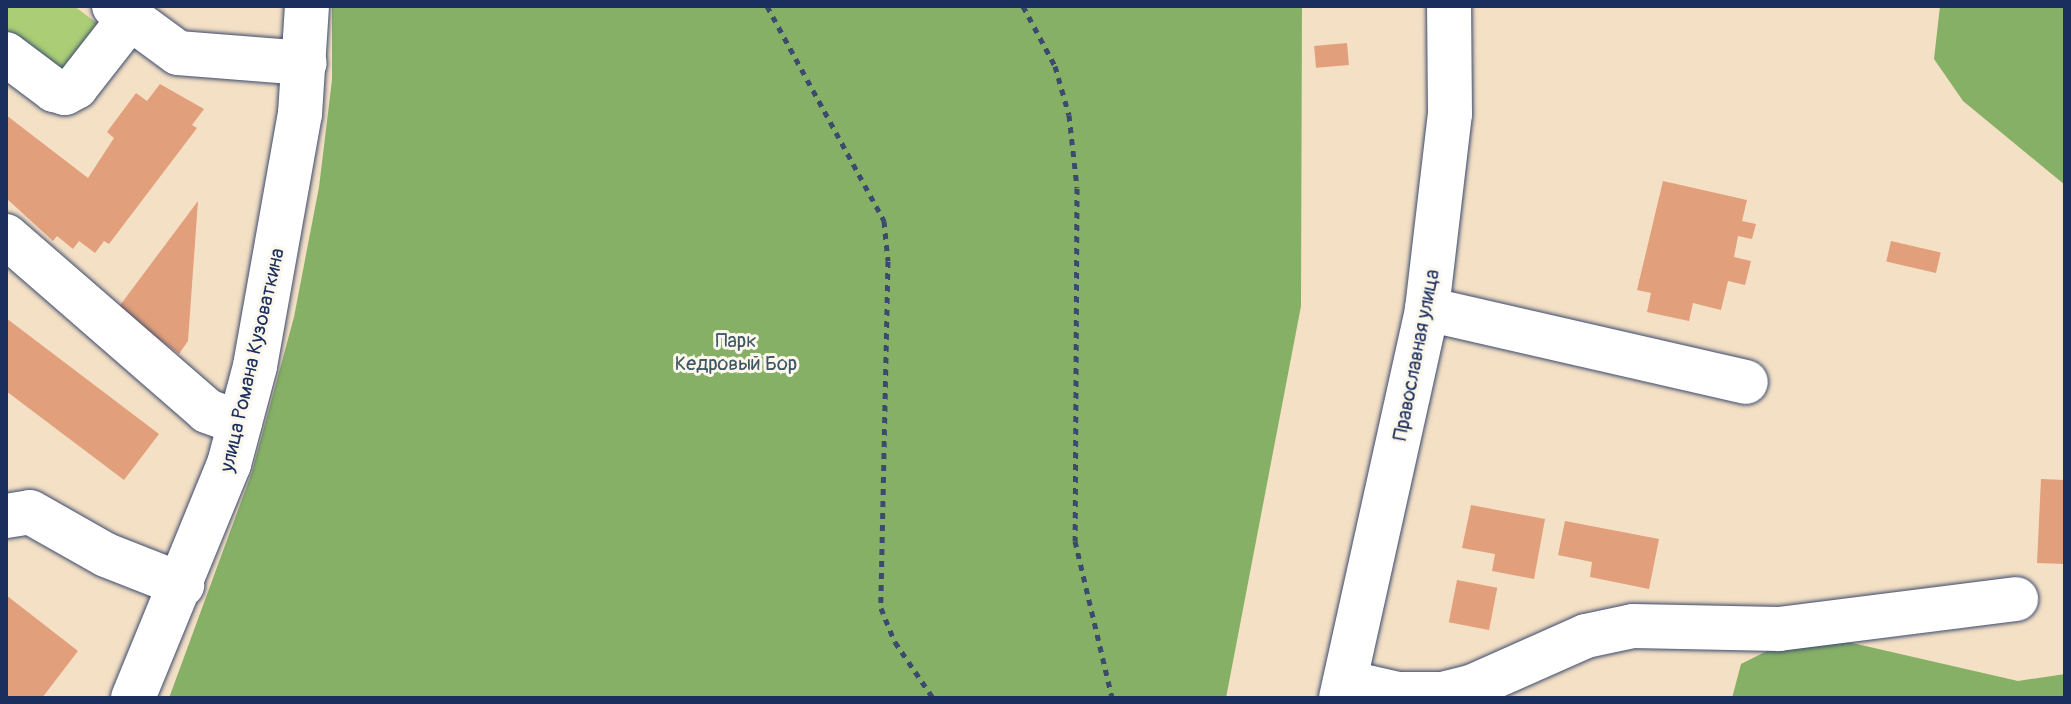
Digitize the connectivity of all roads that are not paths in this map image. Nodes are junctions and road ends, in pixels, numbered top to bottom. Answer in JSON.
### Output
{"nodes":[{"id":1,"x":307,"y":6,"type":"edge"},
{"id":2,"x":1449,"y":6,"type":"edge"},
{"id":3,"x":122,"y":12,"type":"edge"},
{"id":4,"x":6,"y":54,"type":"edge"},
{"id":5,"x":305,"y":63,"type":"junction"},
{"id":6,"x":6,"y":236,"type":"edge"},
{"id":7,"x":1427,"y":309,"type":"junction"},
{"id":8,"x":1746,"y":382,"type":"dead end"},
{"id":9,"x":240,"y":423,"type":"junction"},
{"id":10,"x":6,"y":516,"type":"edge"},
{"id":11,"x":182,"y":585,"type":"junction"},
{"id":12,"x":2016,"y":599,"type":"dead end"},
{"id":13,"x":1343,"y":690,"type":"edge"},
{"id":14,"x":133,"y":698,"type":"edge"}],
"edges":[{"from":1,"to":5,"type":"street","name":"улица Романа Кузоваткина"},
{"from":2,"to":7,"type":"street","name":"Православная улица"},
{"from":3,"to":4,"type":"street"},
{"from":3,"to":5,"type":"street"},
{"from":5,"to":9,"type":"street","name":"улица Романа Кузоваткина"},
{"from":6,"to":9,"type":"street"},
{"from":7,"to":8,"type":"street"},
{"from":7,"to":13,"type":"street","name":"Православная улица"},
{"from":9,"to":11,"type":"street","name":"улица Романа Кузоваткина"},
{"from":10,"to":11,"type":"street"},
{"from":11,"to":14,"type":"street","name":"улица Романа Кузоваткина"},
{"from":12,"to":13,"type":"street"}]}
